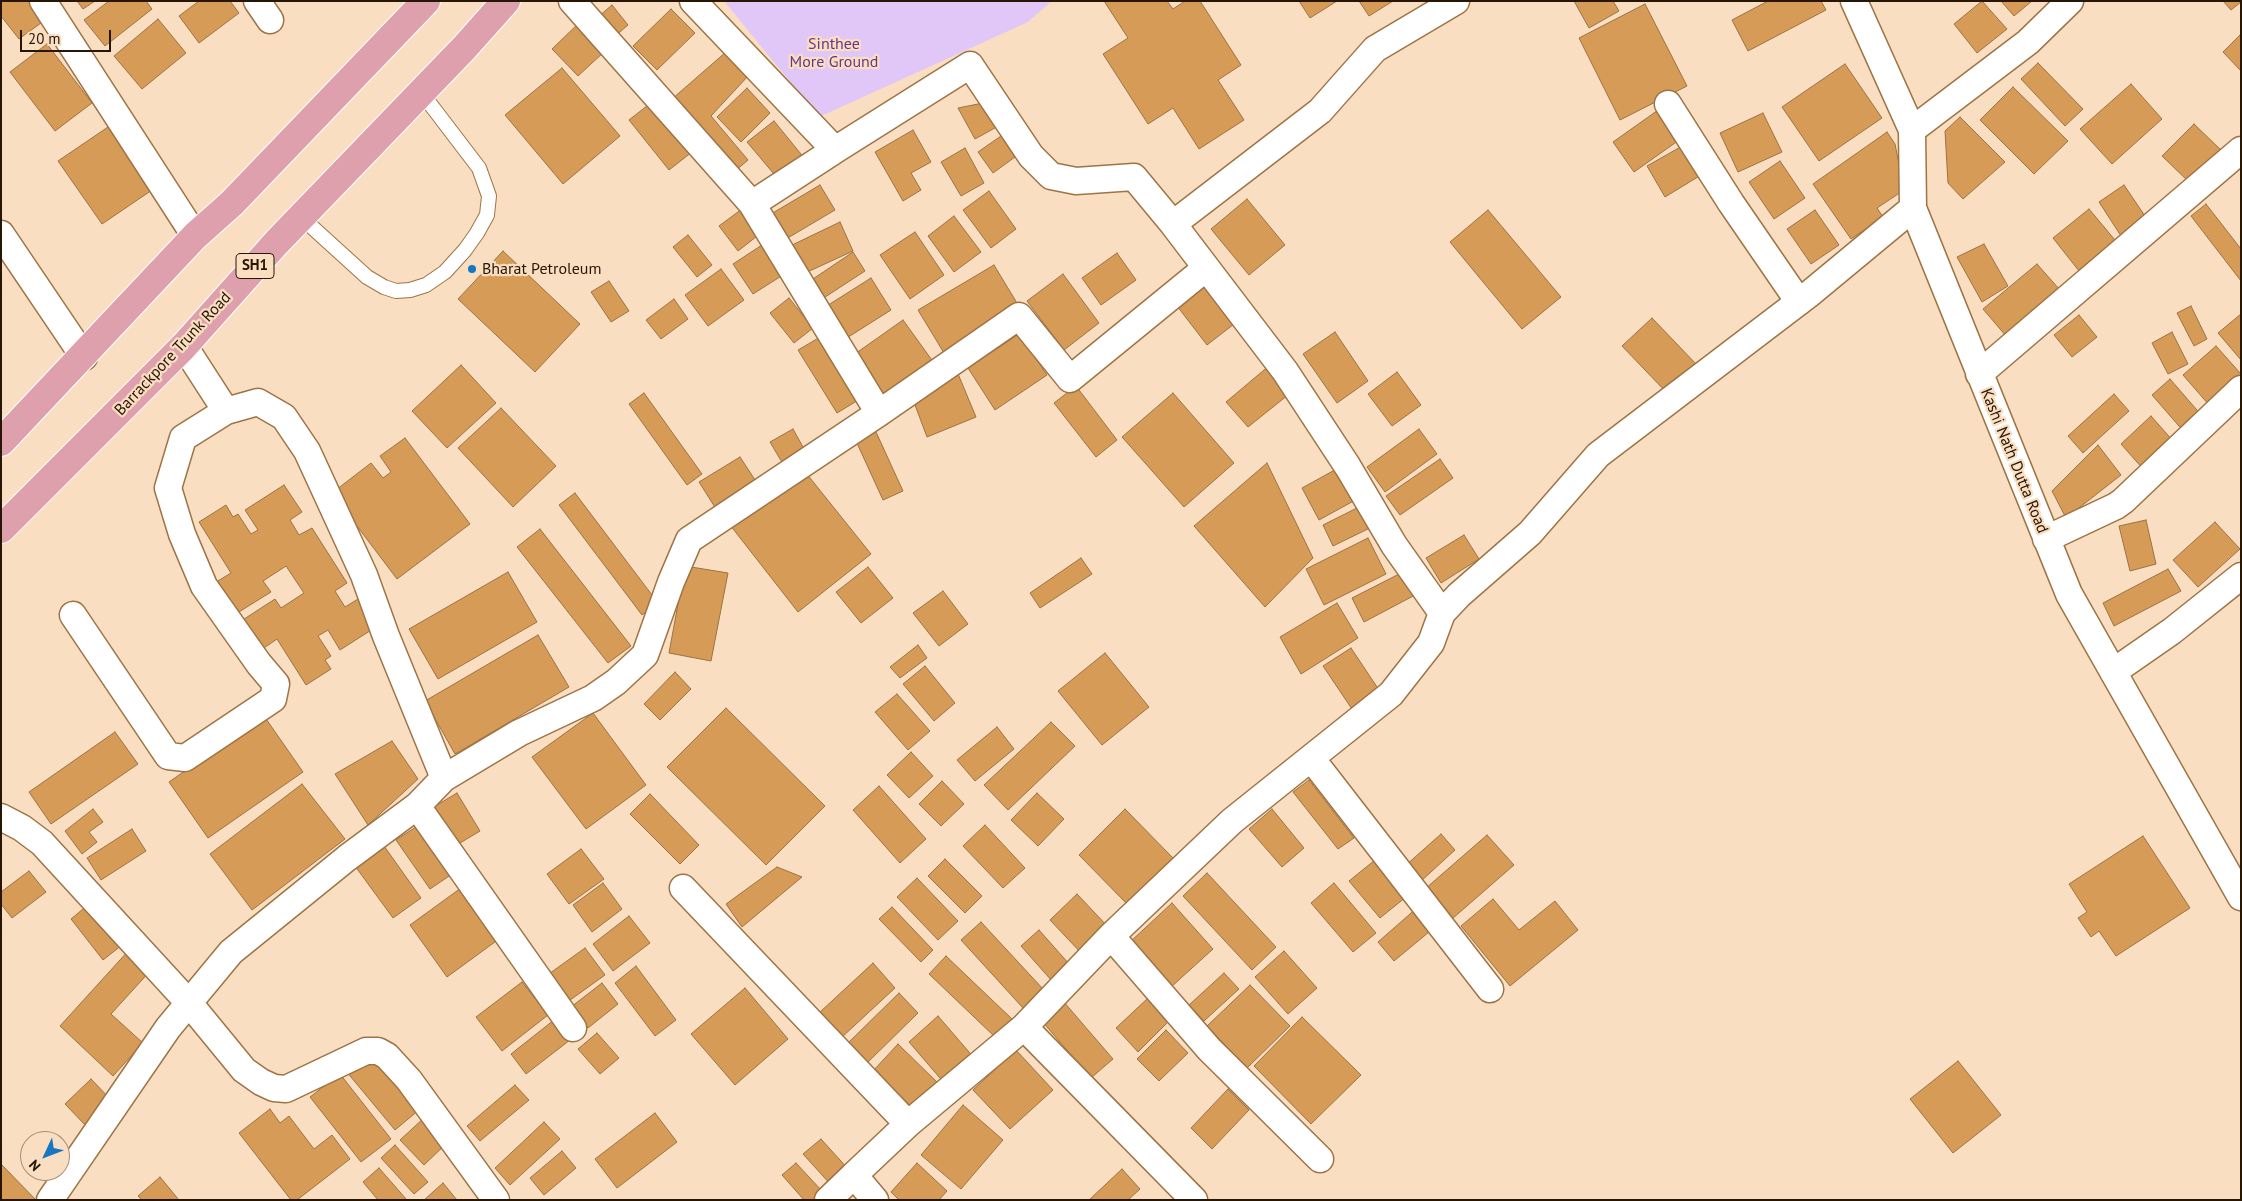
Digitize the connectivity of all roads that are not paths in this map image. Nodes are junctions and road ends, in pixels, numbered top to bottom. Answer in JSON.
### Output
{"nodes":[{"id":1,"x":43,"y":1,"type":"edge"},
{"id":2,"x":426,"y":1,"type":"edge"},
{"id":3,"x":506,"y":1,"type":"edge"},
{"id":4,"x":572,"y":1,"type":"edge"},
{"id":5,"x":693,"y":1,"type":"edge"},
{"id":6,"x":1456,"y":1,"type":"edge"},
{"id":7,"x":1854,"y":1,"type":"edge"},
{"id":8,"x":2070,"y":1,"type":"edge"},
{"id":9,"x":421,"y":92,"type":"junction"},
{"id":10,"x":1668,"y":104,"type":"dead end"},
{"id":11,"x":1912,"y":130,"type":"junction"},
{"id":12,"x":835,"y":150,"type":"junction"},
{"id":13,"x":2241,"y":150,"type":"edge"},
{"id":14,"x":752,"y":204,"type":"junction"},
{"id":15,"x":1914,"y":208,"type":"junction"},
{"id":16,"x":301,"y":217,"type":"junction"},
{"id":17,"x":1173,"y":224,"type":"junction"},
{"id":18,"x":1,"y":234,"type":"edge"},
{"id":19,"x":195,"y":236,"type":"junction"},
{"id":20,"x":1206,"y":268,"type":"junction"},
{"id":21,"x":1799,"y":302,"type":"junction"},
{"id":22,"x":184,"y":346,"type":"junction"},
{"id":23,"x":84,"y":356,"type":"junction"},
{"id":24,"x":1979,"y":374,"type":"junction"},
{"id":25,"x":2241,"y":389,"type":"edge"},
{"id":26,"x":226,"y":411,"type":"junction"},
{"id":27,"x":879,"y":413,"type":"junction"},
{"id":28,"x":1,"y":442,"type":"edge"},
{"id":29,"x":1,"y":529,"type":"edge"},
{"id":30,"x":2046,"y":539,"type":"junction"},
{"id":31,"x":2241,"y":576,"type":"edge"},
{"id":32,"x":1442,"y":613,"type":"junction"},
{"id":33,"x":73,"y":615,"type":"dead end"},
{"id":34,"x":2113,"y":672,"type":"junction"},
{"id":35,"x":1311,"y":758,"type":"junction"},
{"id":36,"x":444,"y":778,"type":"junction"},
{"id":37,"x":417,"y":806,"type":"junction"},
{"id":38,"x":1,"y":817,"type":"edge"},
{"id":39,"x":2238,"y":883,"type":"edge"},
{"id":40,"x":683,"y":888,"type":"dead end"},
{"id":41,"x":1111,"y":936,"type":"junction"},
{"id":42,"x":1490,"y":989,"type":"dead end"},
{"id":43,"x":189,"y":1003,"type":"junction"},
{"id":44,"x":1024,"y":1027,"type":"junction"},
{"id":45,"x":573,"y":1028,"type":"dead end"},
{"id":46,"x":908,"y":1124,"type":"junction"},
{"id":47,"x":1320,"y":1159,"type":"dead end"},
{"id":48,"x":854,"y":1175,"type":"junction"},
{"id":49,"x":50,"y":1200,"type":"edge"},
{"id":50,"x":496,"y":1200,"type":"edge"},
{"id":51,"x":828,"y":1200,"type":"edge"},
{"id":52,"x":875,"y":1200,"type":"edge"},
{"id":53,"x":1194,"y":1200,"type":"edge"}],
"edges":[{"from":1,"to":19,"type":"street"},
{"from":2,"to":19,"type":"main road"},
{"from":3,"to":9,"type":"main road","name":"Barrackpore Trunk Road","number":"SH1"},
{"from":4,"to":14,"type":"street"},
{"from":5,"to":12,"type":"street"},
{"from":6,"to":17,"type":"street"},
{"from":7,"to":11,"type":"street","name":"Kashi Nath Dutta Road"},
{"from":8,"to":11,"type":"street"},
{"from":9,"to":16,"type":"main road","name":"Barrackpore Trunk Road","number":"SH1"},
{"from":9,"to":16,"type":"lane"},
{"from":10,"to":21,"type":"street"},
{"from":11,"to":15,"type":"street","name":"Kashi Nath Dutta Road"},
{"from":12,"to":14,"type":"street"},
{"from":12,"to":17,"type":"street"},
{"from":13,"to":24,"type":"street"},
{"from":14,"to":27,"type":"street"},
{"from":15,"to":21,"type":"street"},
{"from":15,"to":24,"type":"street","name":"Kashi Nath Dutta Road"},
{"from":16,"to":22,"type":"main road","name":"Barrackpore Trunk Road","number":"SH1"},
{"from":17,"to":20,"type":"street"},
{"from":18,"to":23,"type":"street"},
{"from":19,"to":23,"type":"main road"},
{"from":20,"to":27,"type":"street"},
{"from":20,"to":32,"type":"street"},
{"from":21,"to":32,"type":"street"},
{"from":22,"to":26,"type":"street"},
{"from":22,"to":29,"type":"main road","name":"Barrackpore Trunk Road","number":"SH1"},
{"from":23,"to":28,"type":"main road"},
{"from":24,"to":30,"type":"street","name":"Kashi Nath Dutta Road"},
{"from":25,"to":30,"type":"street"},
{"from":26,"to":33,"type":"street"},
{"from":26,"to":36,"type":"street"},
{"from":27,"to":36,"type":"street"},
{"from":30,"to":34,"type":"street","name":"Kashi Nath Dutta Road"},
{"from":31,"to":34,"type":"street"},
{"from":32,"to":35,"type":"street"},
{"from":34,"to":39,"type":"street","name":"Kashi Nath Dutta Road"},
{"from":35,"to":41,"type":"street"},
{"from":35,"to":42,"type":"street"},
{"from":36,"to":37,"type":"street"},
{"from":37,"to":43,"type":"street"},
{"from":37,"to":45,"type":"street"},
{"from":38,"to":43,"type":"street"},
{"from":40,"to":46,"type":"street"},
{"from":41,"to":44,"type":"street"},
{"from":41,"to":47,"type":"street"},
{"from":43,"to":49,"type":"street"},
{"from":43,"to":50,"type":"street"},
{"from":44,"to":46,"type":"street"},
{"from":44,"to":53,"type":"street"},
{"from":46,"to":48,"type":"street"},
{"from":48,"to":51,"type":"street"},
{"from":48,"to":52,"type":"street"}]}
